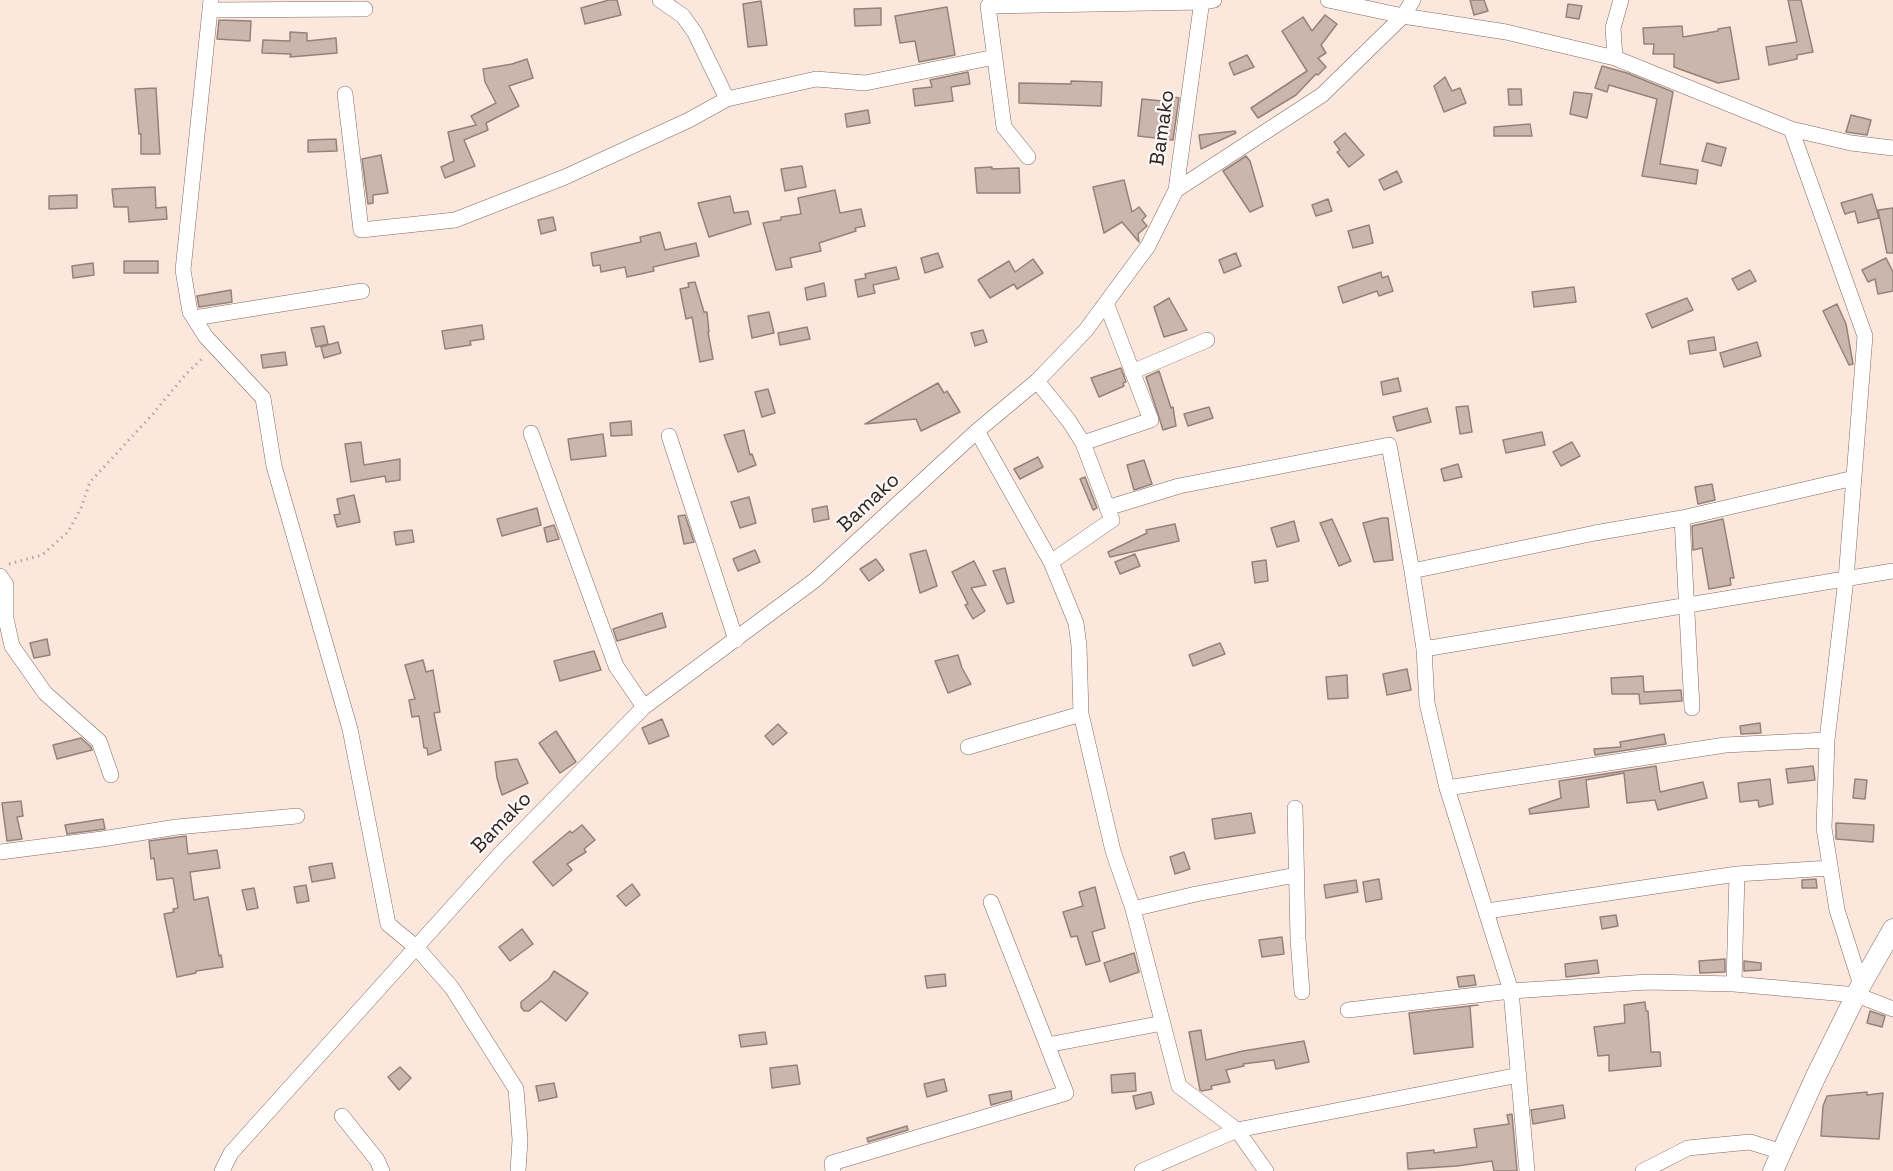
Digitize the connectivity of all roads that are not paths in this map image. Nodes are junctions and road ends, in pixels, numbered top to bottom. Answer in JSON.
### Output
{"nodes":[{"id":1,"x":660,"y":0,"type":"edge"},
{"id":2,"x":1328,"y":0,"type":"edge"},
{"id":3,"x":1413,"y":0,"type":"edge"},
{"id":4,"x":1622,"y":0,"type":"edge"},
{"id":5,"x":1206,"y":1,"type":"edge"},
{"id":6,"x":211,"y":5,"type":"edge"},
{"id":7,"x":366,"y":9,"type":"dead end"},
{"id":8,"x":1402,"y":16,"type":"junction"},
{"id":9,"x":995,"y":57,"type":"junction"},
{"id":10,"x":1615,"y":58,"type":"junction"},
{"id":11,"x":345,"y":94,"type":"dead end"},
{"id":12,"x":727,"y":99,"type":"junction"},
{"id":13,"x":1791,"y":129,"type":"junction"},
{"id":14,"x":1893,"y":148,"type":"edge"},
{"id":15,"x":1028,"y":158,"type":"dead end"},
{"id":16,"x":1176,"y":190,"type":"junction"},
{"id":17,"x":362,"y":291,"type":"dead end"},
{"id":18,"x":1106,"y":303,"type":"junction"},
{"id":19,"x":194,"y":318,"type":"junction"},
{"id":20,"x":1207,"y":339,"type":"dead end"},
{"id":21,"x":1132,"y":372,"type":"junction"},
{"id":22,"x":1037,"y":381,"type":"junction"},
{"id":23,"x":977,"y":431,"type":"junction"},
{"id":24,"x":531,"y":433,"type":"dead end"},
{"id":25,"x":669,"y":436,"type":"dead end"},
{"id":26,"x":1083,"y":443,"type":"junction"},
{"id":27,"x":1854,"y":478,"type":"junction"},
{"id":28,"x":1107,"y":508,"type":"junction"},
{"id":29,"x":1682,"y":518,"type":"junction"},
{"id":30,"x":1052,"y":562,"type":"junction"},
{"id":31,"x":3,"y":570,"type":"edge"},
{"id":32,"x":1412,"y":571,"type":"junction"},
{"id":33,"x":1893,"y":572,"type":"edge"},
{"id":34,"x":1845,"y":579,"type":"junction"},
{"id":35,"x":1687,"y":605,"type":"junction"},
{"id":36,"x":736,"y":640,"type":"junction"},
{"id":37,"x":1424,"y":649,"type":"junction"},
{"id":38,"x":644,"y":706,"type":"junction"},
{"id":39,"x":1692,"y":708,"type":"dead end"},
{"id":40,"x":1081,"y":714,"type":"junction"},
{"id":41,"x":1827,"y":740,"type":"junction"},
{"id":42,"x":968,"y":747,"type":"dead end"},
{"id":43,"x":111,"y":776,"type":"dead end"},
{"id":44,"x":1447,"y":788,"type":"junction"},
{"id":45,"x":1295,"y":808,"type":"dead end"},
{"id":46,"x":297,"y":816,"type":"dead end"},
{"id":47,"x":0,"y":852,"type":"edge"},
{"id":48,"x":1830,"y":868,"type":"junction"},
{"id":49,"x":1737,"y":874,"type":"junction"},
{"id":50,"x":1296,"y":875,"type":"junction"},
{"id":51,"x":991,"y":902,"type":"dead end"},
{"id":52,"x":1133,"y":909,"type":"junction"},
{"id":53,"x":1486,"y":911,"type":"junction"},
{"id":54,"x":1893,"y":929,"type":"edge"},
{"id":55,"x":417,"y":948,"type":"junction"},
{"id":56,"x":1734,"y":984,"type":"junction"},
{"id":57,"x":1859,"y":990,"type":"junction"},
{"id":58,"x":1511,"y":991,"type":"junction"},
{"id":59,"x":1302,"y":992,"type":"dead end"},
{"id":60,"x":1893,"y":1009,"type":"edge"},
{"id":61,"x":1348,"y":1010,"type":"dead end"},
{"id":62,"x":1163,"y":1023,"type":"junction"},
{"id":63,"x":1047,"y":1045,"type":"junction"},
{"id":64,"x":1519,"y":1075,"type":"junction"},
{"id":65,"x":342,"y":1116,"type":"dead end"},
{"id":66,"x":1237,"y":1130,"type":"junction"},
{"id":67,"x":1782,"y":1152,"type":"junction"},
{"id":68,"x":222,"y":1171,"type":"edge"},
{"id":69,"x":382,"y":1171,"type":"edge"},
{"id":70,"x":518,"y":1171,"type":"edge"},
{"id":71,"x":833,"y":1171,"type":"edge"},
{"id":72,"x":1142,"y":1171,"type":"edge"},
{"id":73,"x":1266,"y":1171,"type":"edge"},
{"id":74,"x":1527,"y":1171,"type":"edge"},
{"id":75,"x":1643,"y":1171,"type":"edge"},
{"id":76,"x":1773,"y":1171,"type":"edge"}],
"edges":[{"from":1,"to":12,"type":"street"},
{"from":2,"to":8,"type":"street"},
{"from":3,"to":8,"type":"street"},
{"from":4,"to":10,"type":"street"},
{"from":5,"to":9,"type":"street"},
{"from":5,"to":16,"type":"street","name":"Bamako"},
{"from":6,"to":7,"type":"street"},
{"from":6,"to":19,"type":"street"},
{"from":8,"to":10,"type":"street"},
{"from":8,"to":16,"type":"street"},
{"from":9,"to":12,"type":"street"},
{"from":9,"to":15,"type":"street"},
{"from":10,"to":13,"type":"street"},
{"from":11,"to":12,"type":"street"},
{"from":13,"to":14,"type":"street"},
{"from":13,"to":27,"type":"street"},
{"from":16,"to":18,"type":"street","name":"Bamako"},
{"from":17,"to":19,"type":"street"},
{"from":18,"to":21,"type":"street"},
{"from":18,"to":22,"type":"street","name":"Bamako"},
{"from":19,"to":55,"type":"street"},
{"from":20,"to":21,"type":"street"},
{"from":21,"to":26,"type":"street"},
{"from":22,"to":23,"type":"street","name":"Bamako"},
{"from":22,"to":26,"type":"street"},
{"from":23,"to":30,"type":"street"},
{"from":23,"to":36,"type":"street","name":"Bamako"},
{"from":24,"to":38,"type":"street"},
{"from":25,"to":36,"type":"street"},
{"from":26,"to":28,"type":"street"},
{"from":27,"to":29,"type":"street"},
{"from":27,"to":34,"type":"street"},
{"from":28,"to":30,"type":"street"},
{"from":28,"to":32,"type":"street"},
{"from":29,"to":32,"type":"street"},
{"from":29,"to":35,"type":"street"},
{"from":30,"to":40,"type":"street"},
{"from":31,"to":43,"type":"street"},
{"from":32,"to":37,"type":"street"},
{"from":33,"to":34,"type":"street"},
{"from":34,"to":35,"type":"street"},
{"from":34,"to":41,"type":"street"},
{"from":35,"to":37,"type":"street"},
{"from":35,"to":39,"type":"street"},
{"from":36,"to":38,"type":"street","name":"Bamako"},
{"from":37,"to":44,"type":"street"},
{"from":38,"to":55,"type":"street","name":"Bamako"},
{"from":40,"to":42,"type":"street"},
{"from":40,"to":52,"type":"street"},
{"from":41,"to":44,"type":"street"},
{"from":41,"to":48,"type":"street"},
{"from":44,"to":53,"type":"street"},
{"from":45,"to":50,"type":"street"},
{"from":46,"to":47,"type":"street"},
{"from":48,"to":49,"type":"street"},
{"from":48,"to":57,"type":"street"},
{"from":49,"to":53,"type":"street"},
{"from":49,"to":56,"type":"street"},
{"from":50,"to":52,"type":"street"},
{"from":50,"to":59,"type":"street"},
{"from":51,"to":63,"type":"street"},
{"from":52,"to":62,"type":"street"},
{"from":53,"to":58,"type":"street"},
{"from":54,"to":57,"type":"street"},
{"from":55,"to":68,"type":"street","name":"Bamako"},
{"from":55,"to":70,"type":"street"},
{"from":56,"to":57,"type":"street"},
{"from":56,"to":58,"type":"street"},
{"from":57,"to":60,"type":"street"},
{"from":57,"to":67,"type":"street"},
{"from":58,"to":61,"type":"street"},
{"from":58,"to":64,"type":"street"},
{"from":62,"to":63,"type":"street"},
{"from":62,"to":66,"type":"street"},
{"from":63,"to":71,"type":"street"},
{"from":64,"to":66,"type":"street"},
{"from":64,"to":74,"type":"street"},
{"from":65,"to":69,"type":"street"},
{"from":66,"to":72,"type":"street"},
{"from":66,"to":73,"type":"street"},
{"from":67,"to":75,"type":"street"},
{"from":67,"to":76,"type":"street"}]}
